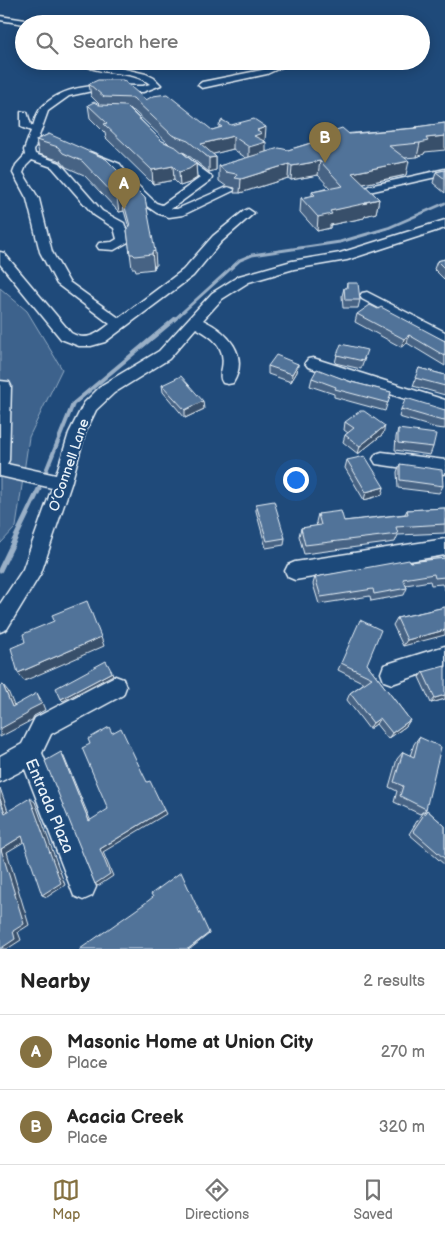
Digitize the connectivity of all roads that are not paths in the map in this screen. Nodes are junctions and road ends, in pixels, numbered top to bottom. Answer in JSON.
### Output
{"nodes":[{"id":1,"x":0,"y":18,"type":"edge"},
{"id":2,"x":15,"y":20,"type":"edge"},
{"id":3,"x":106,"y":70,"type":"edge"},
{"id":4,"x":269,"y":70,"type":"edge"},
{"id":5,"x":202,"y":85,"type":"dead end"},
{"id":6,"x":24,"y":114,"type":"dead end"},
{"id":7,"x":39,"y":133,"type":"junction"},
{"id":8,"x":83,"y":152,"type":"edge"},
{"id":9,"x":168,"y":152,"type":"edge"},
{"id":10,"x":30,"y":156,"type":"junction"},
{"id":11,"x":445,"y":172,"type":"edge"},
{"id":12,"x":369,"y":189,"type":"edge"},
{"id":13,"x":229,"y":190,"type":"dead end"},
{"id":14,"x":161,"y":211,"type":"junction"},
{"id":15,"x":248,"y":213,"type":"dead end"},
{"id":16,"x":445,"y":224,"type":"edge"},
{"id":17,"x":103,"y":246,"type":"dead end"},
{"id":18,"x":0,"y":256,"type":"edge"},
{"id":19,"x":368,"y":296,"type":"dead end"},
{"id":20,"x":195,"y":322,"type":"junction"},
{"id":21,"x":120,"y":325,"type":"junction"},
{"id":22,"x":445,"y":338,"type":"edge"},
{"id":23,"x":313,"y":363,"type":"dead end"},
{"id":24,"x":228,"y":379,"type":"dead end"},
{"id":25,"x":0,"y":387,"type":"edge"},
{"id":26,"x":445,"y":406,"type":"edge"},
{"id":27,"x":382,"y":459,"type":"dead end"},
{"id":28,"x":0,"y":460,"type":"edge"},
{"id":29,"x":445,"y":467,"type":"edge"},
{"id":30,"x":0,"y":469,"type":"edge"},
{"id":31,"x":60,"y":490,"type":"junction"},
{"id":32,"x":445,"y":547,"type":"edge"},
{"id":33,"x":295,"y":571,"type":"dead end"},
{"id":34,"x":0,"y":622,"type":"edge"},
{"id":35,"x":445,"y":656,"type":"edge"},
{"id":36,"x":392,"y":673,"type":"dead end"},
{"id":37,"x":115,"y":687,"type":"dead end"},
{"id":38,"x":30,"y":752,"type":"junction"},
{"id":39,"x":0,"y":770,"type":"edge"},
{"id":40,"x":83,"y":887,"type":"dead end"}],
"edges":[{"from":1,"to":2,"type":"street"},
{"from":3,"to":7,"type":"street"},
{"from":4,"to":5,"type":"street"},
{"from":6,"to":7,"type":"street"},
{"from":7,"to":10,"type":"street"},
{"from":8,"to":14,"type":"street"},
{"from":9,"to":14,"type":"street"},
{"from":10,"to":17,"type":"street"},
{"from":10,"to":21,"type":"street"},
{"from":11,"to":12,"type":"street"},
{"from":13,"to":14,"type":"street"},
{"from":15,"to":21,"type":"street"},
{"from":16,"to":20,"type":"street","name":"O’Connell Lane"},
{"from":18,"to":21,"type":"street"},
{"from":19,"to":22,"type":"street"},
{"from":20,"to":24,"type":"street"},
{"from":20,"to":31,"type":"street","name":"O’Connell Lane"},
{"from":23,"to":26,"type":"street"},
{"from":25,"to":28,"type":"street"},
{"from":27,"to":29,"type":"street"},
{"from":30,"to":31,"type":"street"},
{"from":31,"to":34,"type":"street","name":"O’Connell Lane"},
{"from":32,"to":33,"type":"street"},
{"from":35,"to":36,"type":"street"},
{"from":37,"to":38,"type":"street"},
{"from":38,"to":39,"type":"street","name":"Entrada Plaza"},
{"from":38,"to":40,"type":"street","name":"Entrada Plaza"}]}
